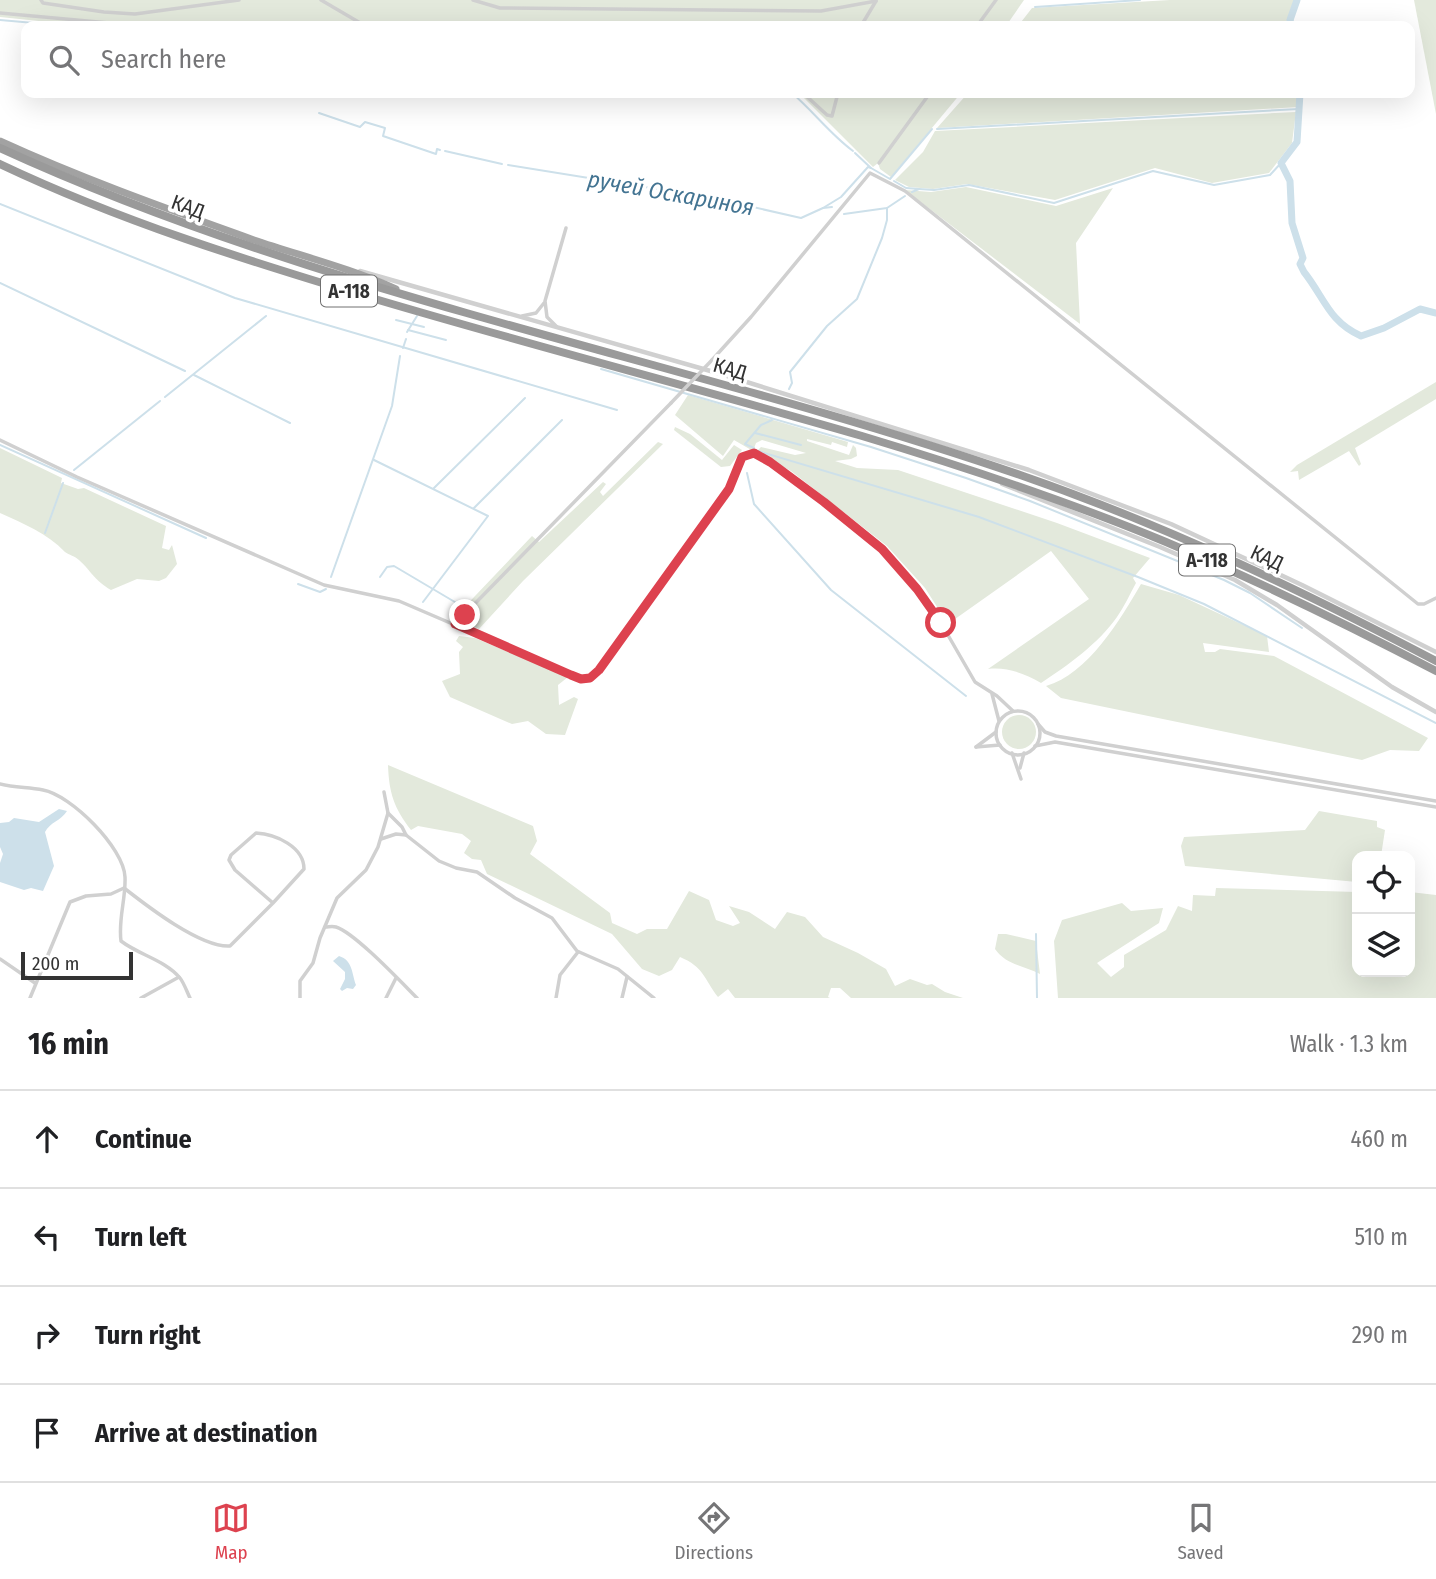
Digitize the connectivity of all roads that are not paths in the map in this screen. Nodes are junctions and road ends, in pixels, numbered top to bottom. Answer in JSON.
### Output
{"nodes":[{"id":1,"x":41,"y":0,"type":"edge"},
{"id":2,"x":239,"y":0,"type":"edge"},
{"id":3,"x":321,"y":0,"type":"edge"},
{"id":4,"x":474,"y":0,"type":"edge"},
{"id":5,"x":877,"y":0,"type":"edge"},
{"id":6,"x":996,"y":0,"type":"edge"},
{"id":7,"x":0,"y":13,"type":"edge"},
{"id":8,"x":87,"y":21,"type":"edge"},
{"id":9,"x":357,"y":21,"type":"edge"},
{"id":10,"x":863,"y":21,"type":"edge"},
{"id":11,"x":981,"y":21,"type":"edge"},
{"id":12,"x":808,"y":98,"type":"edge"},
{"id":13,"x":837,"y":98,"type":"edge"},
{"id":14,"x":925,"y":98,"type":"edge"},
{"id":15,"x":0,"y":141,"type":"edge"},
{"id":16,"x":0,"y":148,"type":"edge"},
{"id":17,"x":879,"y":163,"type":"dead end"},
{"id":18,"x":0,"y":164,"type":"edge"},
{"id":19,"x":566,"y":228,"type":"dead end"},
{"id":20,"x":312,"y":258,"type":"junction"},
{"id":21,"x":408,"y":295,"type":"junction"},
{"id":22,"x":545,"y":301,"type":"junction"},
{"id":23,"x":514,"y":316,"type":"junction"},
{"id":24,"x":564,"y":331,"type":"junction"},
{"id":25,"x":0,"y":440,"type":"edge"},
{"id":26,"x":970,"y":471,"type":"junction"},
{"id":27,"x":1436,"y":598,"type":"edge"},
{"id":28,"x":455,"y":624,"type":"junction"},
{"id":29,"x":1436,"y":652,"type":"edge"},
{"id":30,"x":1436,"y":661,"type":"edge"},
{"id":31,"x":1436,"y":671,"type":"edge"},
{"id":32,"x":992,"y":694,"type":"junction"},
{"id":33,"x":1013,"y":711,"type":"junction"},
{"id":34,"x":1436,"y":712,"type":"edge"},
{"id":35,"x":999,"y":721,"type":"junction"},
{"id":36,"x":1038,"y":724,"type":"junction"},
{"id":37,"x":996,"y":732,"type":"junction"},
{"id":38,"x":1000,"y":745,"type":"junction"},
{"id":39,"x":1035,"y":746,"type":"junction"},
{"id":40,"x":1012,"y":753,"type":"junction"},
{"id":41,"x":1024,"y":753,"type":"junction"},
{"id":42,"x":1020,"y":770,"type":"junction"},
{"id":43,"x":1021,"y":779,"type":"dead end"},
{"id":44,"x":0,"y":784,"type":"edge"},
{"id":45,"x":384,"y":792,"type":"dead end"},
{"id":46,"x":1436,"y":801,"type":"edge"},
{"id":47,"x":1436,"y":807,"type":"edge"},
{"id":48,"x":388,"y":813,"type":"junction"},
{"id":49,"x":406,"y":835,"type":"junction"},
{"id":50,"x":381,"y":839,"type":"junction"},
{"id":51,"x":124,"y":888,"type":"junction"},
{"id":52,"x":273,"y":902,"type":"junction"},
{"id":53,"x":325,"y":927,"type":"junction"},
{"id":54,"x":578,"y":952,"type":"junction"},
{"id":55,"x":0,"y":959,"type":"edge"},
{"id":56,"x":179,"y":977,"type":"junction"},
{"id":57,"x":396,"y":977,"type":"junction"},
{"id":58,"x":626,"y":977,"type":"junction"},
{"id":59,"x":35,"y":983,"type":"junction"},
{"id":60,"x":30,"y":998,"type":"edge"},
{"id":61,"x":141,"y":998,"type":"edge"},
{"id":62,"x":190,"y":998,"type":"edge"},
{"id":63,"x":300,"y":998,"type":"edge"},
{"id":64,"x":386,"y":998,"type":"edge"},
{"id":65,"x":416,"y":998,"type":"edge"},
{"id":66,"x":556,"y":998,"type":"edge"},
{"id":67,"x":622,"y":998,"type":"edge"},
{"id":68,"x":654,"y":998,"type":"edge"}],
"edges":[{"from":1,"to":2,"type":"street"},
{"from":3,"to":9,"type":"street"},
{"from":4,"to":5,"type":"street"},
{"from":5,"to":10,"type":"street"},
{"from":6,"to":11,"type":"street"},
{"from":7,"to":8,"type":"street"},
{"from":12,"to":13,"type":"street"},
{"from":14,"to":17,"type":"street"},
{"from":15,"to":20,"type":"highway"},
{"from":16,"to":21,"type":"highway","name":"КАД","number":"А-118"},
{"from":18,"to":26,"type":"highway","name":"КАД","number":"А-118"},
{"from":19,"to":22,"type":"street"},
{"from":20,"to":21,"type":"highway"},
{"from":20,"to":23,"type":"street"},
{"from":21,"to":30,"type":"highway","name":"КАД","number":"А-118"},
{"from":22,"to":23,"type":"street"},
{"from":22,"to":24,"type":"street"},
{"from":23,"to":24,"type":"street"},
{"from":24,"to":29,"type":"street"},
{"from":25,"to":28,"type":"street"},
{"from":26,"to":31,"type":"highway","name":"КАД","number":"А-118"},
{"from":26,"to":34,"type":"street"},
{"from":27,"to":28,"type":"street","bridge":true},
{"from":28,"to":32,"type":"street"},
{"from":32,"to":33,"type":"street"},
{"from":32,"to":35,"type":"street"},
{"from":33,"to":35,"type":"street"},
{"from":33,"to":36,"type":"street"},
{"from":35,"to":37,"type":"street"},
{"from":36,"to":39,"type":"street"},
{"from":36,"to":46,"type":"street"},
{"from":37,"to":38,"type":"street"},
{"from":37,"to":38,"type":"street"},
{"from":38,"to":40,"type":"street"},
{"from":39,"to":41,"type":"street"},
{"from":39,"to":47,"type":"street"},
{"from":40,"to":41,"type":"street"},
{"from":40,"to":42,"type":"street"},
{"from":41,"to":42,"type":"street"},
{"from":42,"to":43,"type":"street"},
{"from":44,"to":51,"type":"street"},
{"from":45,"to":48,"type":"street"},
{"from":48,"to":49,"type":"street"},
{"from":48,"to":50,"type":"street"},
{"from":49,"to":50,"type":"street"},
{"from":49,"to":54,"type":"street"},
{"from":50,"to":53,"type":"street"},
{"from":51,"to":52,"type":"street"},
{"from":51,"to":56,"type":"street"},
{"from":51,"to":59,"type":"street"},
{"from":52,"to":52,"type":"street"},
{"from":53,"to":57,"type":"street"},
{"from":53,"to":63,"type":"street"},
{"from":54,"to":58,"type":"street"},
{"from":54,"to":66,"type":"street"},
{"from":55,"to":59,"type":"street"},
{"from":56,"to":61,"type":"street"},
{"from":56,"to":62,"type":"street"},
{"from":57,"to":64,"type":"street"},
{"from":57,"to":65,"type":"street"},
{"from":58,"to":67,"type":"street"},
{"from":58,"to":68,"type":"street"},
{"from":59,"to":60,"type":"street"}]}
